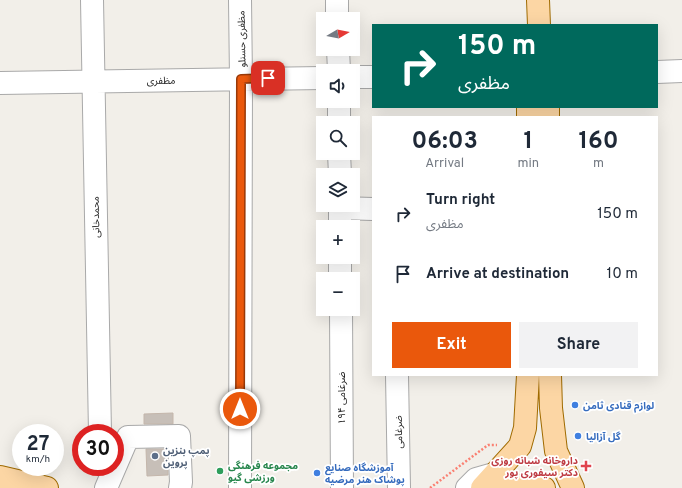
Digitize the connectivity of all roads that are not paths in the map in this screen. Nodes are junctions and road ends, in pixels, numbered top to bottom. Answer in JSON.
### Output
{"nodes":[{"id":1,"x":92,"y":0,"type":"edge"},
{"id":2,"x":240,"y":0,"type":"edge"},
{"id":3,"x":337,"y":0,"type":"edge"},
{"id":4,"x":538,"y":0,"type":"edge"},
{"id":5,"x":337,"y":12,"type":"edge"},
{"id":6,"x":539,"y":24,"type":"edge"},
{"id":7,"x":682,"y":71,"type":"edge"},
{"id":8,"x":658,"y":72,"type":"edge"},
{"id":9,"x":360,"y":77,"type":"edge"},
{"id":10,"x":372,"y":77,"type":"edge"},
{"id":11,"x":316,"y":78,"type":"edge"},
{"id":12,"x":241,"y":79,"type":"junction"},
{"id":13,"x":92,"y":82,"type":"junction"},
{"id":14,"x":0,"y":83,"type":"edge"},
{"id":15,"x":372,"y":209,"type":"edge"},
{"id":16,"x":340,"y":213,"type":"edge"},
{"id":17,"x":341,"y":316,"type":"edge"},
{"id":18,"x":397,"y":376,"type":"edge"},
{"id":19,"x":528,"y":376,"type":"edge"},
{"id":20,"x":550,"y":376,"type":"edge"},
{"id":21,"x":100,"y":424,"type":"edge"},
{"id":22,"x":100,"y":476,"type":"edge"},
{"id":23,"x":0,"y":477,"type":"edge"},
{"id":24,"x":500,"y":480,"type":"edge"},
{"id":25,"x":47,"y":488,"type":"edge"},
{"id":26,"x":101,"y":488,"type":"edge"},
{"id":27,"x":106,"y":488,"type":"edge"},
{"id":28,"x":180,"y":488,"type":"edge"},
{"id":29,"x":240,"y":488,"type":"edge"},
{"id":30,"x":342,"y":488,"type":"edge"},
{"id":31,"x":399,"y":488,"type":"edge"},
{"id":32,"x":467,"y":488,"type":"edge"},
{"id":33,"x":482,"y":488,"type":"edge"},
{"id":34,"x":544,"y":488,"type":"edge"},
{"id":35,"x":573,"y":488,"type":"edge"}],
"edges":[{"from":1,"to":13,"type":"street","name":"محمدخانی"},
{"from":2,"to":12,"type":"street","name":"مظفری حسنلو"},
{"from":3,"to":5,"type":"street"},
{"from":4,"to":6,"type":"main road"},
{"from":7,"to":8,"type":"street"},
{"from":9,"to":10,"type":"street"},
{"from":11,"to":12,"type":"street","name":"مظفری"},
{"from":12,"to":13,"type":"street","name":"مظفری"},
{"from":12,"to":29,"type":"street","name":"مظفری حسنلو"},
{"from":13,"to":14,"type":"street","name":"مظفری"},
{"from":13,"to":21,"type":"street","name":"محمدخانی"},
{"from":15,"to":16,"type":"street"},
{"from":17,"to":30,"type":"street","name":"ضرغامی ۱۹۴"},
{"from":18,"to":31,"type":"street","name":"ضرغامی"},
{"from":19,"to":24,"type":"main road"},
{"from":20,"to":35,"type":"main road"},
{"from":22,"to":26,"type":"street"},
{"from":23,"to":25,"type":"main road"},
{"from":24,"to":32,"type":"street"},
{"from":24,"to":33,"type":"main road"},
{"from":24,"to":34,"type":"main road"},
{"from":27,"to":28,"type":"street"}]}
